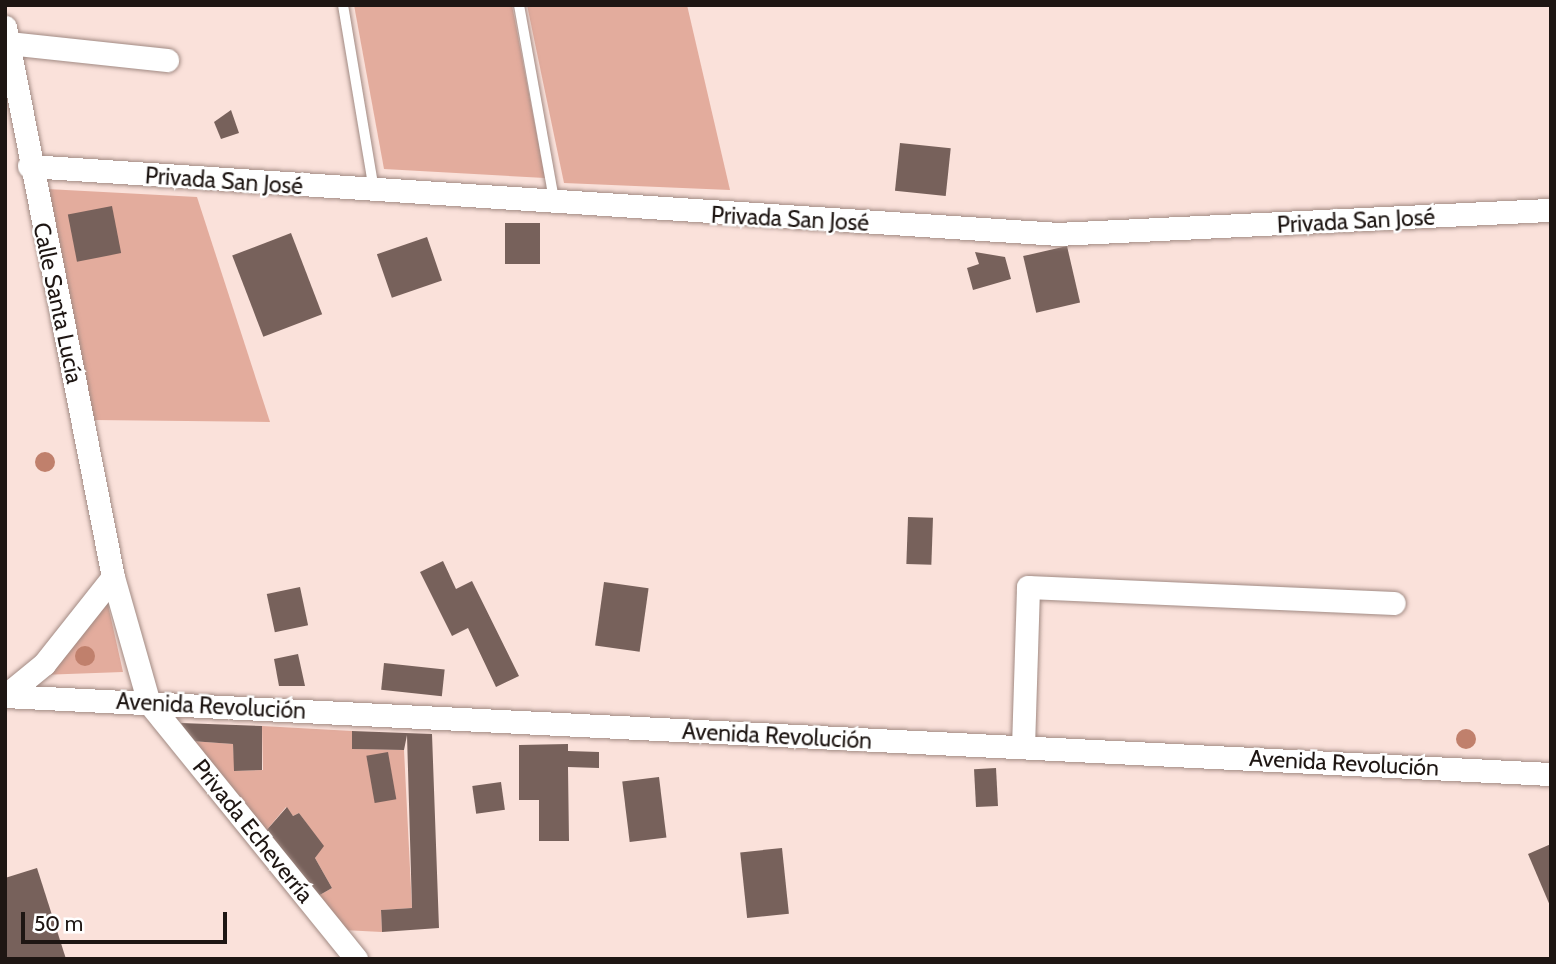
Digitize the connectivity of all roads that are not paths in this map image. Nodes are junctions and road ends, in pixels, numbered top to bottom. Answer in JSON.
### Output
{"nodes":[{"id":1,"x":343,"y":5,"type":"edge"},
{"id":2,"x":519,"y":5,"type":"edge"},
{"id":3,"x":7,"y":35,"type":"edge"},
{"id":4,"x":167,"y":60,"type":"dead end"},
{"id":5,"x":30,"y":166,"type":"junction"},
{"id":6,"x":374,"y":192,"type":"junction"},
{"id":7,"x":554,"y":200,"type":"junction"},
{"id":8,"x":1551,"y":210,"type":"edge"},
{"id":9,"x":113,"y":578,"type":"junction"},
{"id":10,"x":1394,"y":603,"type":"dead end"},
{"id":11,"x":8,"y":694,"type":"edge"},
{"id":12,"x":149,"y":703,"type":"junction"},
{"id":13,"x":1023,"y":747,"type":"junction"},
{"id":14,"x":1551,"y":774,"type":"edge"},
{"id":15,"x":356,"y":959,"type":"edge"}],
"edges":[{"from":1,"to":6,"type":"lane"},
{"from":2,"to":7,"type":"lane"},
{"from":3,"to":4,"type":"street"},
{"from":3,"to":5,"type":"street","name":"Calle Santa Lucía"},
{"from":5,"to":6,"type":"street","name":"Privada San José"},
{"from":5,"to":9,"type":"street","name":"Calle Santa Lucía"},
{"from":6,"to":7,"type":"street","name":"Privada San José"},
{"from":7,"to":8,"type":"street","name":"Privada San José"},
{"from":9,"to":11,"type":"street"},
{"from":9,"to":12,"type":"street","name":"Calle Santa Lucía"},
{"from":10,"to":13,"type":"street"},
{"from":11,"to":12,"type":"street","name":"Avenida Revolución"},
{"from":12,"to":13,"type":"street","name":"Avenida Revolución"},
{"from":12,"to":15,"type":"street","name":"Privada Echeverría"},
{"from":13,"to":14,"type":"street","name":"Avenida Revolución"}]}
